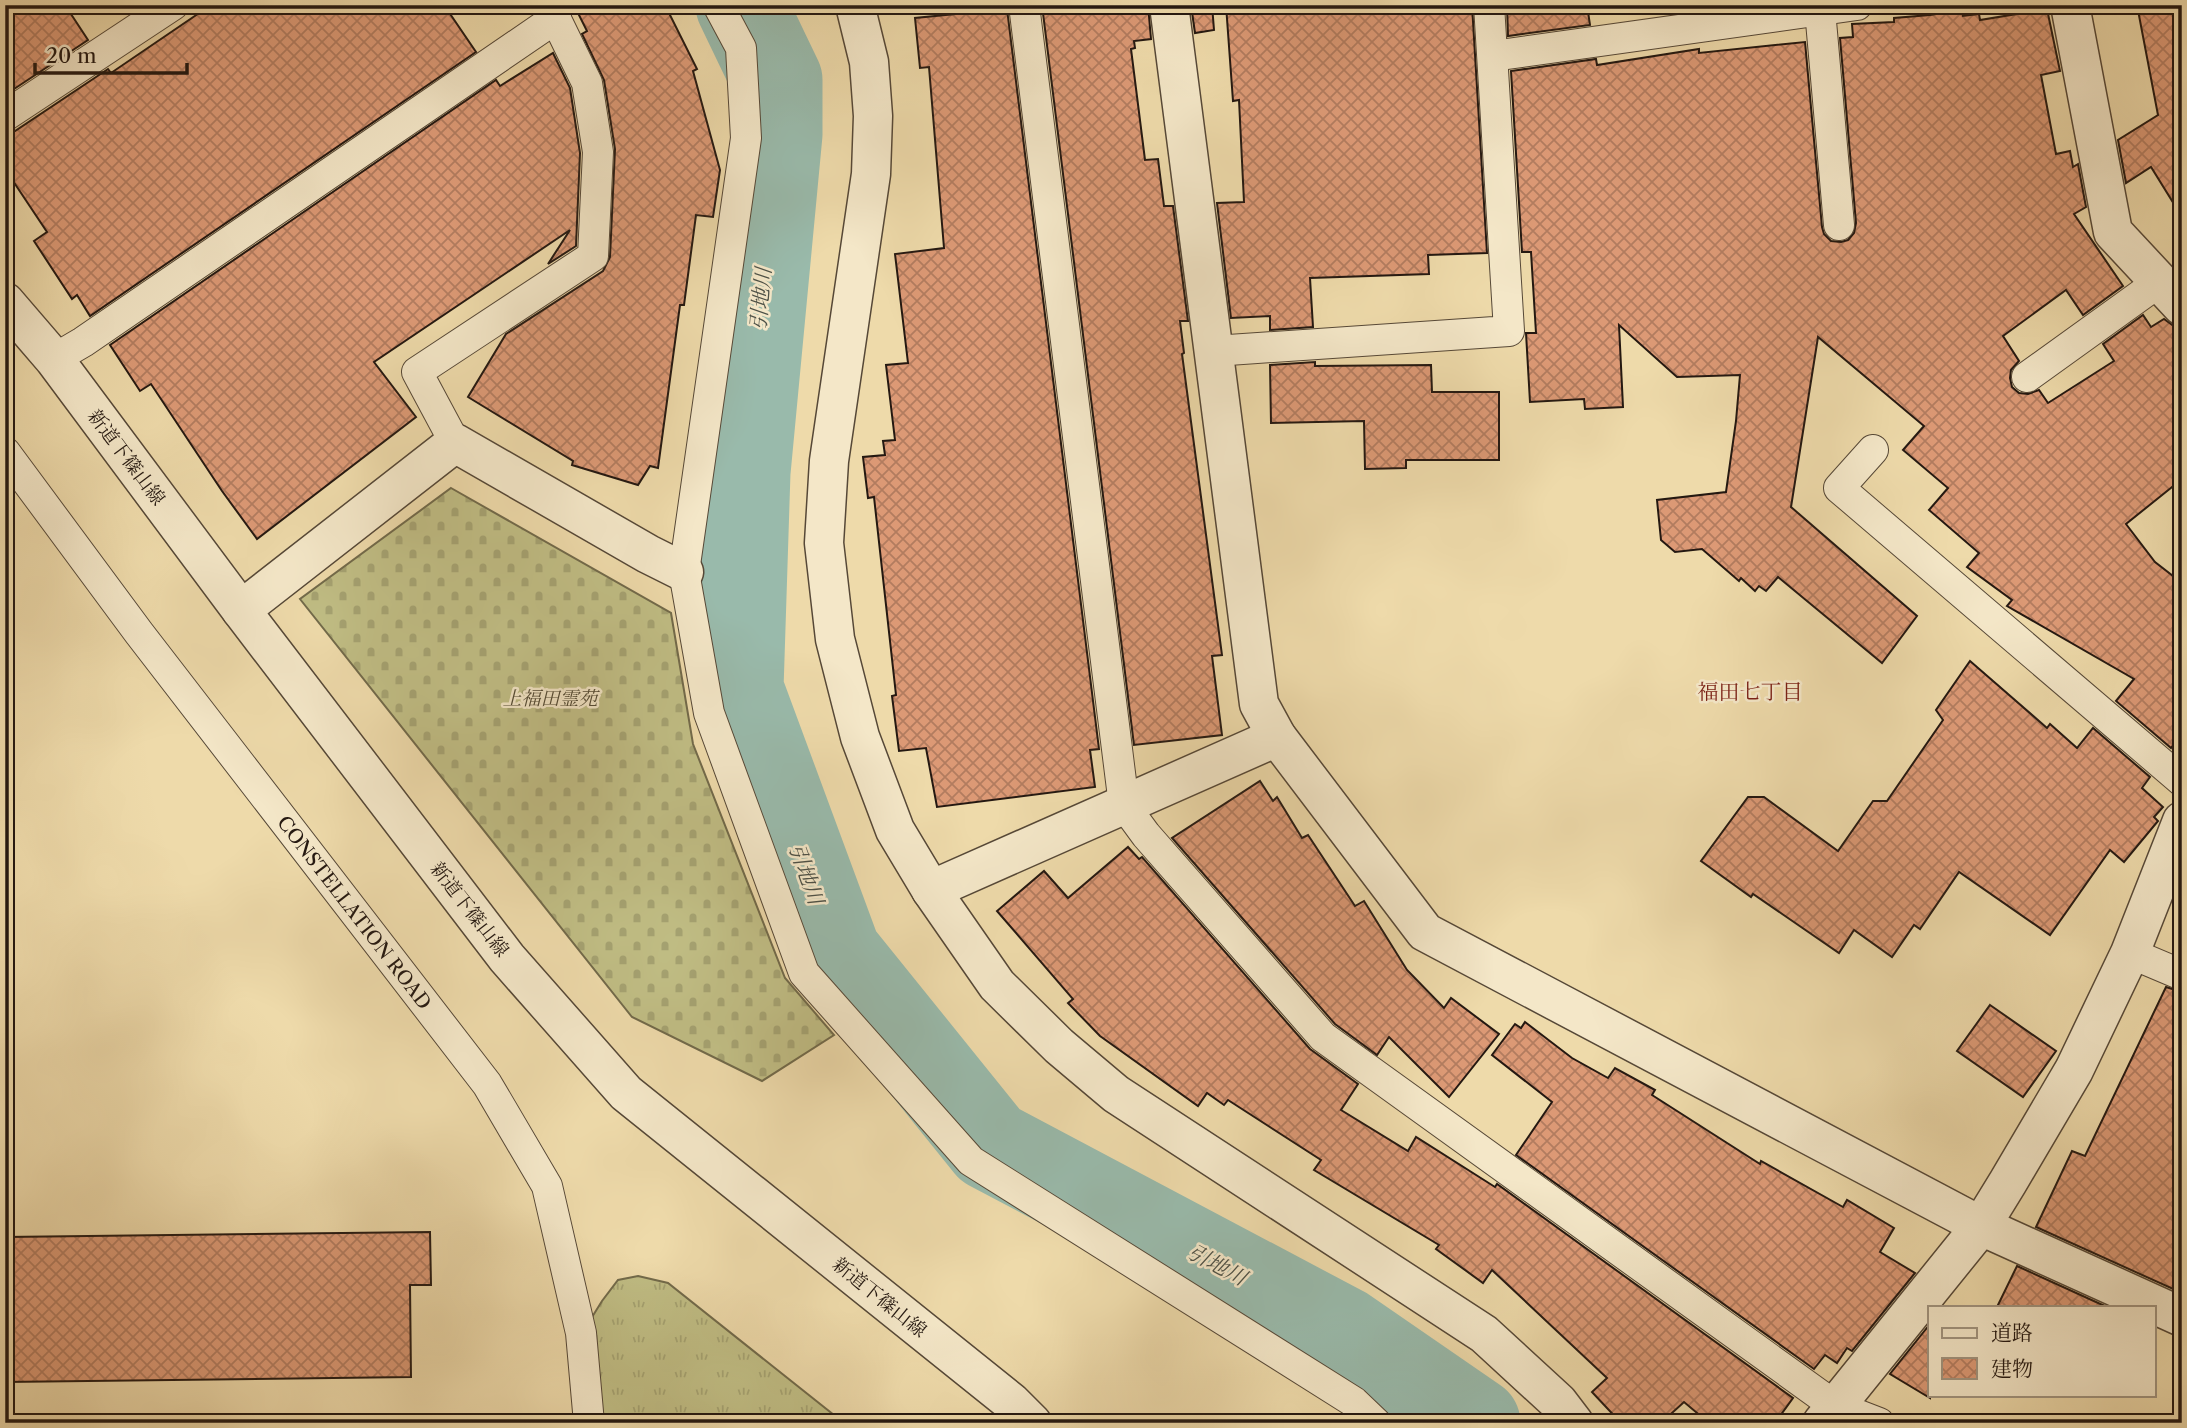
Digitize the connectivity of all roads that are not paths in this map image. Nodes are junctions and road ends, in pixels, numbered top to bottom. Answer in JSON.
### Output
{"nodes":[{"id":1,"x":173,"y":5,"type":"edge"},
{"id":2,"x":718,"y":5,"type":"edge"},
{"id":3,"x":855,"y":5,"type":"edge"},
{"id":4,"x":1024,"y":5,"type":"edge"},
{"id":5,"x":1169,"y":5,"type":"edge"},
{"id":6,"x":1489,"y":5,"type":"edge"},
{"id":7,"x":1857,"y":5,"type":"edge"},
{"id":8,"x":2070,"y":5,"type":"edge"},
{"id":9,"x":1820,"y":10,"type":"junction"},
{"id":10,"x":553,"y":12,"type":"edge"},
{"id":11,"x":1493,"y":56,"type":"junction"},
{"id":12,"x":5,"y":116,"type":"edge"},
{"id":13,"x":1839,"y":225,"type":"dead end"},
{"id":14,"x":2170,"y":294,"type":"edge"},
{"id":15,"x":5,"y":302,"type":"edge"},
{"id":16,"x":1214,"y":351,"type":"junction"},
{"id":17,"x":54,"y":359,"type":"junction"},
{"id":18,"x":2027,"y":377,"type":"dead end"},
{"id":19,"x":455,"y":443,"type":"junction"},
{"id":20,"x":1873,"y":450,"type":"dead end"},
{"id":21,"x":5,"y":452,"type":"edge"},
{"id":22,"x":684,"y":572,"type":"junction"},
{"id":23,"x":241,"y":610,"type":"junction"},
{"id":24,"x":1277,"y":737,"type":"junction"},
{"id":25,"x":2182,"y":781,"type":"edge"},
{"id":26,"x":1124,"y":805,"type":"junction"},
{"id":27,"x":2182,"y":821,"type":"edge"},
{"id":28,"x":931,"y":890,"type":"junction"},
{"id":29,"x":2130,"y":953,"type":"junction"},
{"id":30,"x":2182,"y":975,"type":"edge"},
{"id":31,"x":1981,"y":1226,"type":"junction"},
{"id":32,"x":2182,"y":1317,"type":"edge"},
{"id":33,"x":1829,"y":1414,"type":"edge"},
{"id":34,"x":589,"y":1423,"type":"edge"},
{"id":35,"x":1032,"y":1423,"type":"edge"},
{"id":36,"x":1376,"y":1423,"type":"edge"},
{"id":37,"x":1574,"y":1423,"type":"edge"},
{"id":38,"x":1879,"y":1423,"type":"edge"}],
"edges":[{"from":1,"to":12,"type":"lane"},
{"from":2,"to":22,"type":"lane"},
{"from":3,"to":28,"type":"street"},
{"from":4,"to":26,"type":"lane"},
{"from":5,"to":16,"type":"street"},
{"from":6,"to":11,"type":"lane"},
{"from":7,"to":9,"type":"lane"},
{"from":8,"to":14,"type":"street"},
{"from":9,"to":11,"type":"lane"},
{"from":9,"to":13,"type":"lane"},
{"from":10,"to":17,"type":"lane"},
{"from":10,"to":19,"type":"lane"},
{"from":11,"to":16,"type":"lane"},
{"from":14,"to":18,"type":"lane"},
{"from":15,"to":17,"type":"street","name":"新道下篠山線"},
{"from":16,"to":24,"type":"street"},
{"from":17,"to":23,"type":"street","name":"新道下篠山線"},
{"from":19,"to":22,"type":"street"},
{"from":19,"to":23,"type":"street"},
{"from":20,"to":25,"type":"lane"},
{"from":21,"to":34,"type":"lane","name":"CONSTELLATION ROAD"},
{"from":22,"to":36,"type":"lane"},
{"from":23,"to":35,"type":"street","name":"新道下篠山線"},
{"from":24,"to":26,"type":"street"},
{"from":24,"to":31,"type":"street"},
{"from":26,"to":28,"type":"street"},
{"from":26,"to":33,"type":"lane"},
{"from":27,"to":29,"type":"street"},
{"from":28,"to":37,"type":"street"},
{"from":29,"to":30,"type":"lane"},
{"from":29,"to":31,"type":"street"},
{"from":31,"to":32,"type":"street"},
{"from":31,"to":33,"type":"street"},
{"from":33,"to":38,"type":"lane"}]}
